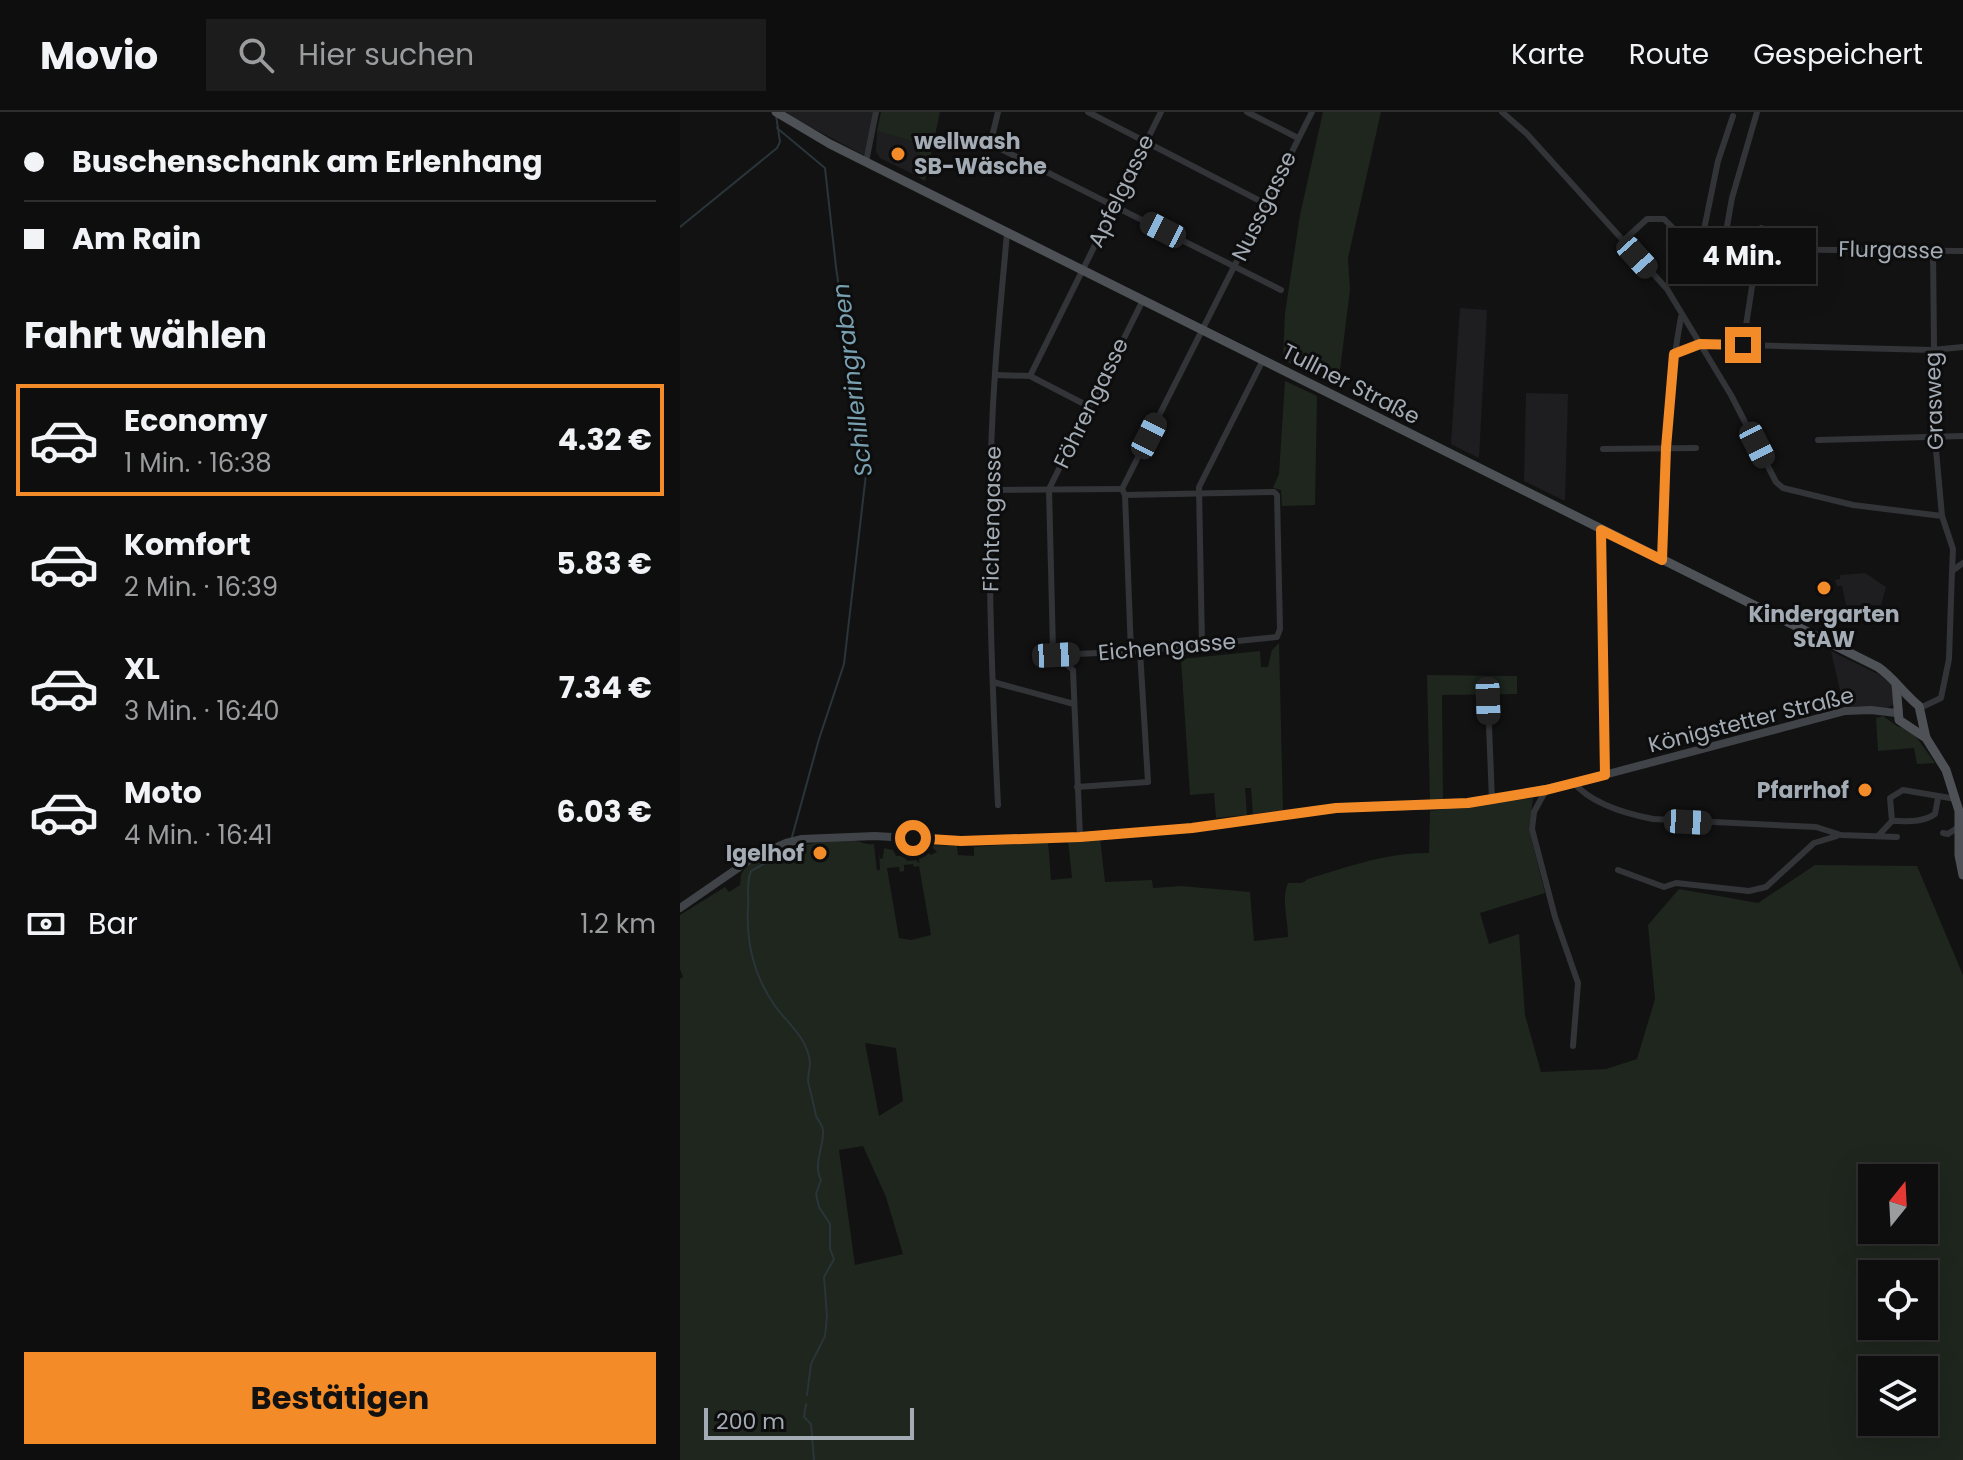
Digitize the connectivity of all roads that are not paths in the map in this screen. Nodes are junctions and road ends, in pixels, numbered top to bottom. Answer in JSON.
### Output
{"nodes":[{"id":1,"x":776,"y":112,"type":"edge"},
{"id":2,"x":876,"y":112,"type":"edge"},
{"id":3,"x":998,"y":112,"type":"edge"},
{"id":4,"x":1088,"y":112,"type":"edge"},
{"id":5,"x":1161,"y":112,"type":"edge"},
{"id":6,"x":1247,"y":112,"type":"edge"},
{"id":7,"x":1312,"y":112,"type":"edge"},
{"id":8,"x":1502,"y":112,"type":"edge"},
{"id":9,"x":1757,"y":112,"type":"edge"},
{"id":10,"x":1733,"y":116,"type":"dead end"},
{"id":11,"x":1298,"y":138,"type":"junction"},
{"id":12,"x":1146,"y":141,"type":"junction"},
{"id":13,"x":866,"y":162,"type":"junction"},
{"id":14,"x":1266,"y":204,"type":"junction"},
{"id":15,"x":1115,"y":206,"type":"junction"},
{"id":16,"x":1761,"y":228,"type":"dead end"},
{"id":17,"x":1007,"y":233,"type":"junction"},
{"id":18,"x":1623,"y":241,"type":"junction"},
{"id":19,"x":1700,"y":249,"type":"junction"},
{"id":20,"x":1723,"y":249,"type":"junction"},
{"id":21,"x":1758,"y":250,"type":"junction"},
{"id":22,"x":1933,"y":251,"type":"junction"},
{"id":23,"x":1963,"y":251,"type":"edge"},
{"id":24,"x":1235,"y":266,"type":"junction"},
{"id":25,"x":1082,"y":270,"type":"junction"},
{"id":26,"x":1281,"y":290,"type":"dead end"},
{"id":27,"x":1143,"y":300,"type":"junction"},
{"id":28,"x":1681,"y":317,"type":"junction"},
{"id":29,"x":1202,"y":330,"type":"junction"},
{"id":30,"x":1700,"y":344,"type":"junction"},
{"id":31,"x":1743,"y":345,"type":"junction"},
{"id":32,"x":1963,"y":347,"type":"edge"},
{"id":33,"x":1932,"y":350,"type":"junction"},
{"id":34,"x":1674,"y":354,"type":"junction"},
{"id":35,"x":1263,"y":360,"type":"junction"},
{"id":36,"x":995,"y":375,"type":"junction"},
{"id":37,"x":1030,"y":376,"type":"junction"},
{"id":38,"x":1088,"y":406,"type":"junction"},
{"id":39,"x":1963,"y":436,"type":"edge"},
{"id":40,"x":1935,"y":439,"type":"junction"},
{"id":41,"x":1818,"y":440,"type":"dead end"},
{"id":42,"x":1666,"y":448,"type":"junction"},
{"id":43,"x":1696,"y":448,"type":"dead end"},
{"id":44,"x":1603,"y":449,"type":"dead end"},
{"id":45,"x":1049,"y":489,"type":"junction"},
{"id":46,"x":992,"y":490,"type":"junction"},
{"id":47,"x":1124,"y":492,"type":"junction"},
{"id":48,"x":1198,"y":494,"type":"junction"},
{"id":49,"x":1942,"y":516,"type":"junction"},
{"id":50,"x":1601,"y":530,"type":"junction"},
{"id":51,"x":1953,"y":549,"type":"junction"},
{"id":52,"x":1963,"y":555,"type":"edge"},
{"id":53,"x":1662,"y":560,"type":"junction"},
{"id":54,"x":1963,"y":563,"type":"edge"},
{"id":55,"x":1952,"y":571,"type":"junction"},
{"id":56,"x":1202,"y":645,"type":"junction"},
{"id":57,"x":1140,"y":651,"type":"junction"},
{"id":58,"x":1131,"y":652,"type":"junction"},
{"id":59,"x":1056,"y":655,"type":"junction"},
{"id":60,"x":993,"y":682,"type":"junction"},
{"id":61,"x":1896,"y":684,"type":"junction"},
{"id":62,"x":1488,"y":701,"type":"dead end"},
{"id":63,"x":1911,"y":701,"type":"junction"},
{"id":64,"x":1074,"y":704,"type":"junction"},
{"id":65,"x":1898,"y":709,"type":"junction"},
{"id":66,"x":1920,"y":713,"type":"junction"},
{"id":67,"x":1908,"y":725,"type":"junction"},
{"id":68,"x":1926,"y":738,"type":"junction"},
{"id":69,"x":1605,"y":775,"type":"junction"},
{"id":70,"x":1574,"y":783,"type":"junction"},
{"id":71,"x":1077,"y":787,"type":"junction"},
{"id":72,"x":1546,"y":790,"type":"junction"},
{"id":73,"x":1938,"y":798,"type":"junction"},
{"id":74,"x":1960,"y":798,"type":"edge"},
{"id":75,"x":1492,"y":800,"type":"junction"},
{"id":76,"x":998,"y":805,"type":"dead end"},
{"id":77,"x":1892,"y":821,"type":"junction"},
{"id":78,"x":1962,"y":826,"type":"edge"},
{"id":79,"x":1943,"y":833,"type":"dead end"},
{"id":80,"x":1841,"y":835,"type":"junction"},
{"id":81,"x":1878,"y":836,"type":"junction"},
{"id":82,"x":1080,"y":837,"type":"junction"},
{"id":83,"x":1897,"y":837,"type":"dead end"},
{"id":84,"x":1618,"y":870,"type":"dead end"},
{"id":85,"x":1963,"y":875,"type":"edge"},
{"id":86,"x":680,"y":908,"type":"edge"},
{"id":87,"x":1573,"y":1046,"type":"dead end"}],
"edges":[{"from":1,"to":13,"type":"main road","name":"Tullner Straße"},
{"from":2,"to":13,"type":"street"},
{"from":3,"to":15,"type":"street"},
{"from":4,"to":12,"type":"street"},
{"from":5,"to":12,"type":"street","name":"Apfelgasse"},
{"from":6,"to":11,"type":"street"},
{"from":7,"to":11,"type":"street","name":"Nussgasse"},
{"from":8,"to":18,"type":"street"},
{"from":9,"to":20,"type":"street"},
{"from":10,"to":19,"type":"street"},
{"from":11,"to":14,"type":"street","name":"Nussgasse"},
{"from":12,"to":14,"type":"street"},
{"from":12,"to":15,"type":"street","name":"Apfelgasse"},
{"from":13,"to":17,"type":"main road","name":"Tullner Straße"},
{"from":14,"to":24,"type":"street","name":"Nussgasse"},
{"from":15,"to":24,"type":"street"},
{"from":15,"to":25,"type":"street","name":"Apfelgasse"},
{"from":16,"to":21,"type":"street"},
{"from":17,"to":25,"type":"main road","name":"Tullner Straße"},
{"from":17,"to":36,"type":"street","name":"Fichtengasse"},
{"from":18,"to":19,"type":"street"},
{"from":18,"to":28,"type":"street"},
{"from":19,"to":20,"type":"street","name":"Flurgasse"},
{"from":20,"to":21,"type":"street","name":"Flurgasse"},
{"from":21,"to":22,"type":"street","name":"Flurgasse"},
{"from":21,"to":31,"type":"street"},
{"from":22,"to":23,"type":"street","name":"Flurgasse"},
{"from":22,"to":33,"type":"street","name":"Grasweg"},
{"from":24,"to":26,"type":"street"},
{"from":24,"to":29,"type":"street","name":"Nussgasse"},
{"from":25,"to":27,"type":"main road","name":"Tullner Straße"},
{"from":25,"to":37,"type":"street","name":"Apfelgasse"},
{"from":27,"to":29,"type":"main road","name":"Tullner Straße"},
{"from":27,"to":38,"type":"street","name":"Föhrengasse"},
{"from":28,"to":30,"type":"street"},
{"from":28,"to":34,"type":"street"},
{"from":29,"to":35,"type":"main road","name":"Tullner Straße"},
{"from":29,"to":47,"type":"street","name":"Nussgasse"},
{"from":30,"to":31,"type":"street"},
{"from":30,"to":34,"type":"street"},
{"from":30,"to":49,"type":"street"},
{"from":31,"to":33,"type":"street"},
{"from":32,"to":33,"type":"street"},
{"from":33,"to":40,"type":"street","name":"Grasweg"},
{"from":34,"to":42,"type":"street"},
{"from":35,"to":48,"type":"street"},
{"from":35,"to":50,"type":"main road","name":"Tullner Straße"},
{"from":36,"to":37,"type":"street"},
{"from":36,"to":46,"type":"street","name":"Fichtengasse"},
{"from":37,"to":38,"type":"street"},
{"from":38,"to":45,"type":"street","name":"Föhrengasse"},
{"from":39,"to":40,"type":"street"},
{"from":40,"to":41,"type":"street"},
{"from":40,"to":49,"type":"street","name":"Grasweg"},
{"from":42,"to":43,"type":"street"},
{"from":42,"to":44,"type":"street"},
{"from":42,"to":53,"type":"street"},
{"from":45,"to":46,"type":"street"},
{"from":45,"to":47,"type":"street"},
{"from":45,"to":59,"type":"street","name":"Föhrengasse"},
{"from":46,"to":60,"type":"street","name":"Fichtengasse"},
{"from":47,"to":48,"type":"street"},
{"from":47,"to":58,"type":"street"},
{"from":48,"to":56,"type":"street"},
{"from":48,"to":56,"type":"street","name":"Eichengasse"},
{"from":49,"to":51,"type":"street","name":"Grasweg"},
{"from":50,"to":53,"type":"main road","name":"Tullner Straße"},
{"from":50,"to":69,"type":"street"},
{"from":51,"to":52,"type":"street"},
{"from":51,"to":55,"type":"street","name":"Grasweg"},
{"from":53,"to":61,"type":"main road","name":"Tullner Straße"},
{"from":54,"to":55,"type":"street"},
{"from":55,"to":66,"type":"street","name":"Grasweg"},
{"from":56,"to":57,"type":"street","name":"Eichengasse"},
{"from":57,"to":58,"type":"street","name":"Eichengasse"},
{"from":57,"to":71,"type":"street"},
{"from":58,"to":59,"type":"street","name":"Eichengasse"},
{"from":59,"to":64,"type":"street","name":"Föhrengasse"},
{"from":60,"to":64,"type":"street"},
{"from":60,"to":76,"type":"street","name":"Fichtengasse"},
{"from":61,"to":63,"type":"main road","name":"Tullner Straße"},
{"from":61,"to":65,"type":"main road"},
{"from":62,"to":75,"type":"street"},
{"from":63,"to":65,"type":"main road"},
{"from":63,"to":66,"type":"main road","name":"Tullner Straße"},
{"from":64,"to":71,"type":"street","name":"Föhrengasse"},
{"from":65,"to":67,"type":"main road"},
{"from":65,"to":69,"type":"main road","name":"Königstetter Straße"},
{"from":66,"to":67,"type":"main road"},
{"from":66,"to":68,"type":"main road"},
{"from":67,"to":68,"type":"main road"},
{"from":68,"to":74,"type":"main road"},
{"from":69,"to":70,"type":"main road","name":"Königstetter Straße"},
{"from":70,"to":72,"type":"main road","name":"Königstetter Straße"},
{"from":70,"to":80,"type":"street"},
{"from":71,"to":82,"type":"street","name":"Föhrengasse"},
{"from":72,"to":75,"type":"main road","name":"Königstetter Straße"},
{"from":72,"to":87,"type":"street"},
{"from":73,"to":74,"type":"street"},
{"from":73,"to":77,"type":"street"},
{"from":73,"to":77,"type":"street"},
{"from":74,"to":78,"type":"main road"},
{"from":75,"to":82,"type":"main road","name":"Königstetter Straße"},
{"from":77,"to":81,"type":"street"},
{"from":78,"to":79,"type":"street"},
{"from":78,"to":85,"type":"main road"},
{"from":80,"to":81,"type":"street"},
{"from":80,"to":84,"type":"street"},
{"from":81,"to":83,"type":"street"},
{"from":82,"to":86,"type":"main road","name":"Königstetter Straße"}]}
